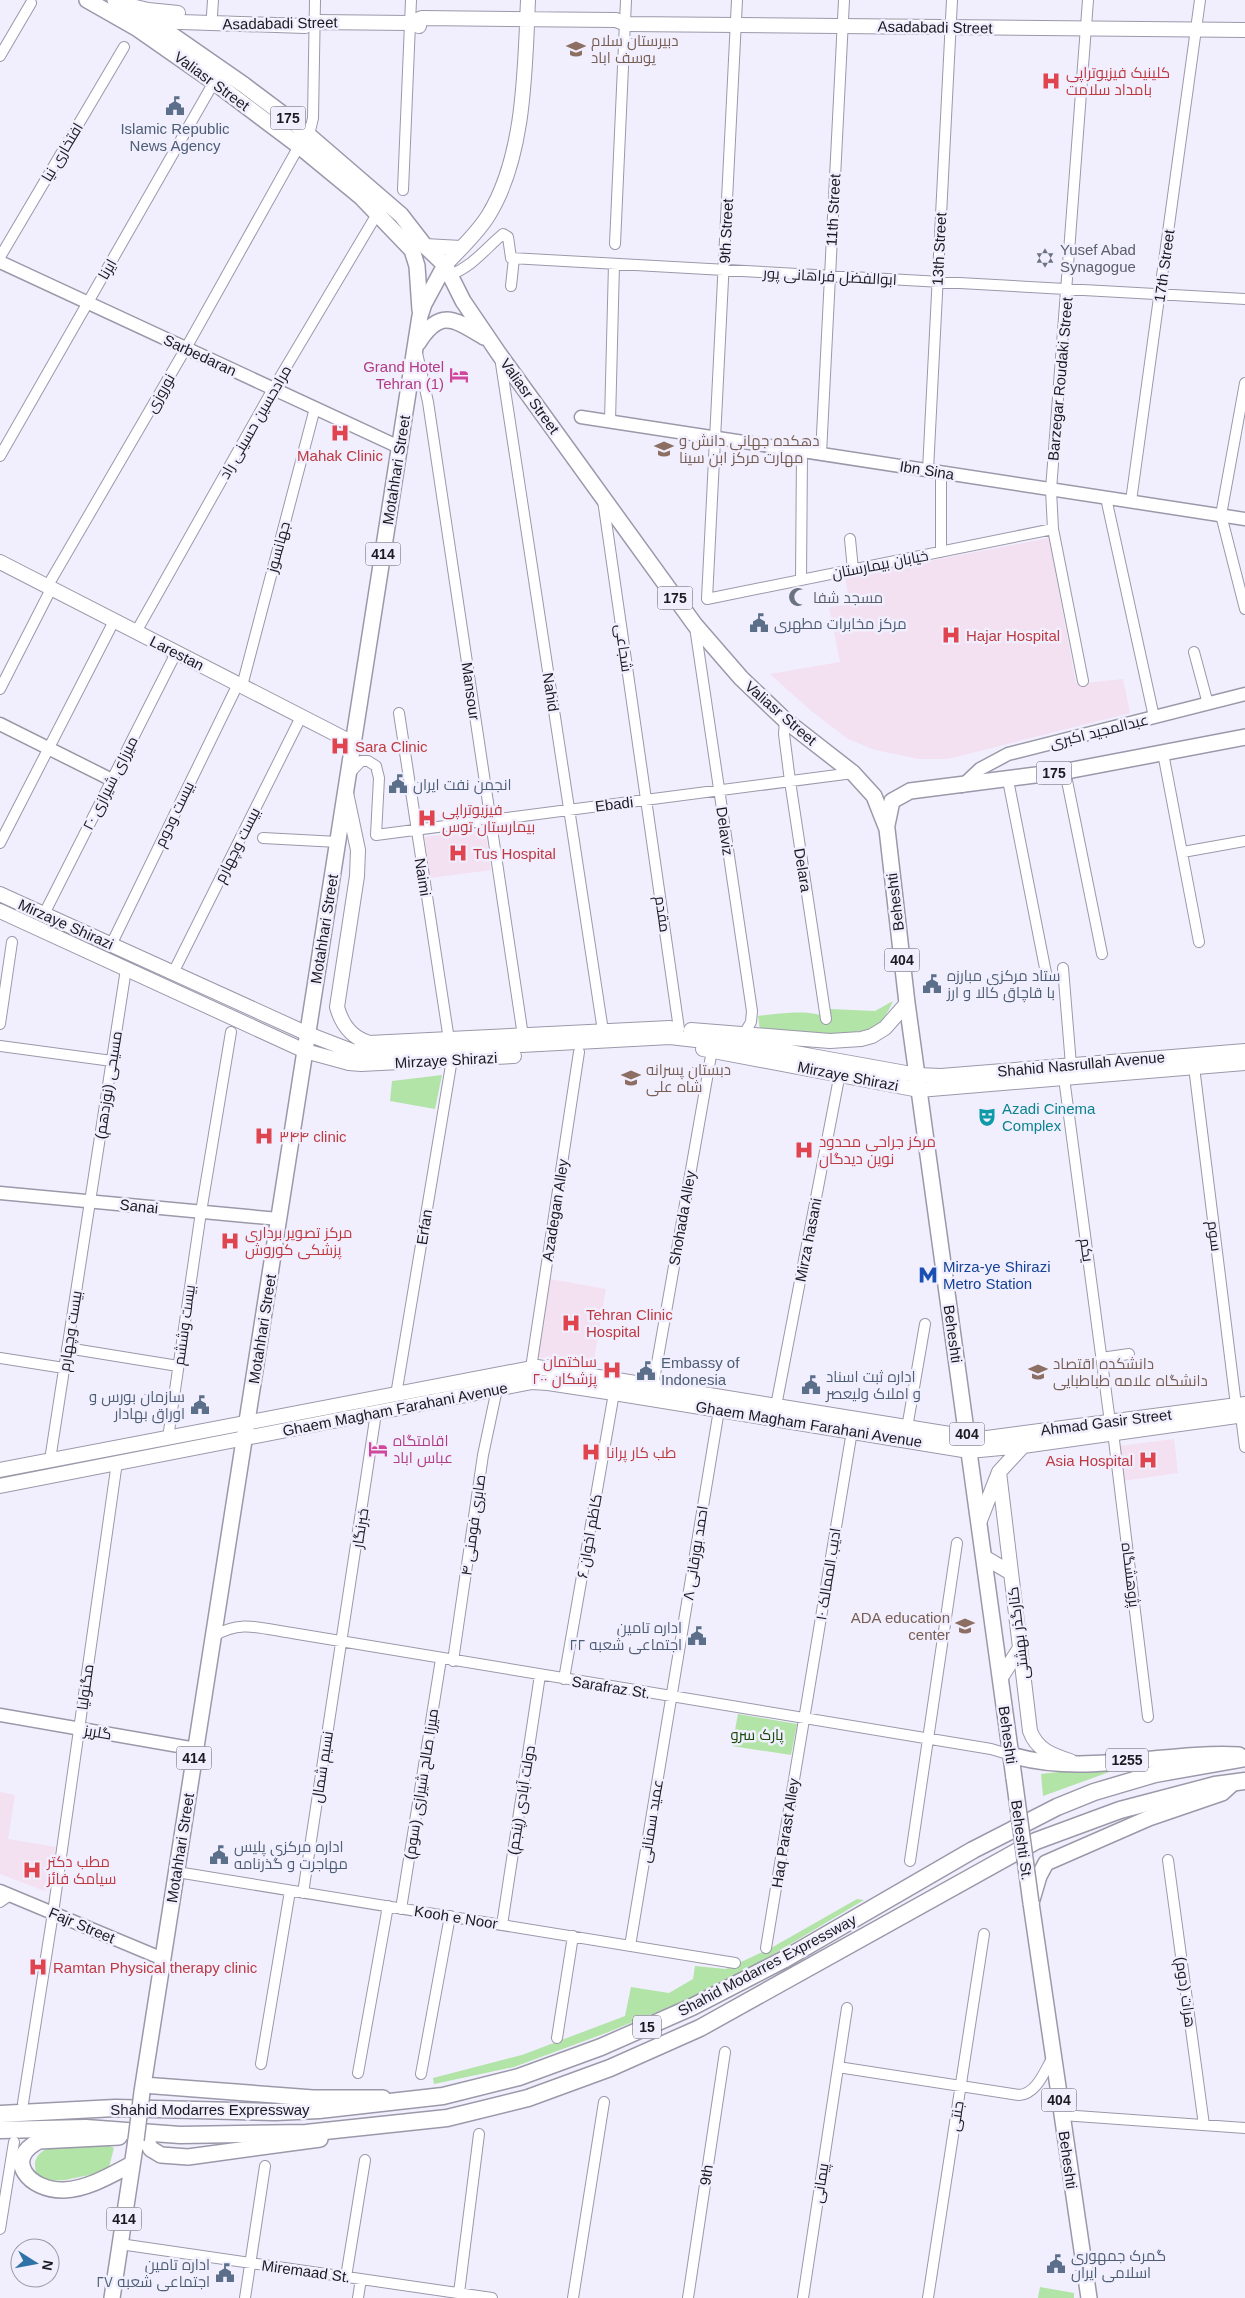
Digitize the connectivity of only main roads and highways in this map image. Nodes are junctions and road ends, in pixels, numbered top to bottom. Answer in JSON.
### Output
{"nodes":[{"id":1,"x":87,"y":0,"type":"edge"},
{"id":2,"x":115,"y":0,"type":"edge"},
{"id":3,"x":528,"y":0,"type":"edge"},
{"id":4,"x":314,"y":22,"type":"junction"},
{"id":5,"x":177,"y":23,"type":"junction"},
{"id":6,"x":527,"y":24,"type":"junction"},
{"id":7,"x":145,"y":25,"type":"junction"},
{"id":8,"x":1245,"y":30,"type":"edge"},
{"id":9,"x":180,"y":41,"type":"junction"},
{"id":10,"x":304,"y":140,"type":"junction"},
{"id":11,"x":426,"y":246,"type":"junction"},
{"id":12,"x":461,"y":248,"type":"junction"},
{"id":13,"x":445,"y":272,"type":"junction"},
{"id":14,"x":420,"y":316,"type":"junction"},
{"id":15,"x":490,"y":340,"type":"junction"},
{"id":16,"x":415,"y":347,"type":"junction"},
{"id":17,"x":0,"y":562,"type":"edge"},
{"id":18,"x":1245,"y":737,"type":"edge"},
{"id":19,"x":353,"y":743,"type":"junction"},
{"id":20,"x":346,"y":792,"type":"junction"},
{"id":21,"x":887,"y":829,"type":"junction"},
{"id":22,"x":0,"y":894,"type":"edge"},
{"id":23,"x":0,"y":911,"type":"edge"},
{"id":24,"x":908,"y":1003,"type":"junction"},
{"id":25,"x":308,"y":1034,"type":"junction"},
{"id":26,"x":305,"y":1050,"type":"junction"},
{"id":27,"x":1245,"y":1052,"type":"edge"},
{"id":28,"x":1245,"y":1063,"type":"edge"},
{"id":29,"x":1137,"y":1066,"type":"junction"},
{"id":30,"x":918,"y":1082,"type":"junction"},
{"id":31,"x":1242,"y":1410,"type":"edge"},
{"id":32,"x":1111,"y":1427,"type":"junction"},
{"id":33,"x":245,"y":1431,"type":"junction"},
{"id":34,"x":968,"y":1444,"type":"junction"},
{"id":35,"x":1023,"y":1446,"type":"junction"},
{"id":36,"x":0,"y":1470,"type":"edge"},
{"id":37,"x":998,"y":1472,"type":"junction"},
{"id":38,"x":0,"y":1488,"type":"edge"},
{"id":39,"x":979,"y":1523,"type":"junction"},
{"id":40,"x":984,"y":1557,"type":"junction"},
{"id":41,"x":1011,"y":1573,"type":"junction"},
{"id":42,"x":1020,"y":1648,"type":"junction"},
{"id":43,"x":1000,"y":1679,"type":"junction"},
{"id":44,"x":1011,"y":1755,"type":"junction"},
{"id":45,"x":1245,"y":1757,"type":"edge"},
{"id":46,"x":1080,"y":1764,"type":"junction"},
{"id":47,"x":1014,"y":1778,"type":"joint"},
{"id":48,"x":1239,"y":1782,"type":"edge"},
{"id":49,"x":1031,"y":1903,"type":"junction"},
{"id":50,"x":143,"y":2089,"type":"junction"},
{"id":51,"x":414,"y":2099,"type":"junction"},
{"id":52,"x":0,"y":2114,"type":"edge"},
{"id":53,"x":446,"y":2118,"type":"junction"},
{"id":54,"x":0,"y":2130,"type":"edge"},
{"id":55,"x":180,"y":2135,"type":"junction"},
{"id":56,"x":141,"y":2140,"type":"junction"},
{"id":57,"x":132,"y":2164,"type":"junction"},
{"id":58,"x":112,"y":2298,"type":"edge"},
{"id":59,"x":1089,"y":2298,"type":"edge"}],
"edges":[{"from":1,"to":7,"type":"main road","name":"Valiasr Street","number":"175"},
{"from":2,"to":4,"type":"main road"},
{"from":2,"to":7,"type":"main road","name":"Valiasr Street","number":"175"},
{"from":3,"to":6,"type":"main road"},
{"from":4,"to":5,"type":"main road","name":"Asadabadi Street"},
{"from":4,"to":6,"type":"main road","name":"Asadabadi Street"},
{"from":5,"to":7,"type":"main road","name":"Asadabadi Street"},
{"from":5,"to":9,"type":"main road"},
{"from":6,"to":8,"type":"main road","name":"Asadabadi Street"},
{"from":6,"to":12,"type":"main road"},
{"from":7,"to":9,"type":"main road","name":"Valiasr Street","number":"175"},
{"from":7,"to":10,"type":"main road","name":"Valiasr Street","number":"175"},
{"from":9,"to":10,"type":"main road","name":"Valiasr Street","number":"175"},
{"from":10,"to":11,"type":"main road","name":"Valiasr Street","number":"175"},
{"from":10,"to":14,"type":"main road","name":"Valiasr Street","number":"175"},
{"from":11,"to":12,"type":"main road"},
{"from":11,"to":13,"type":"main road","name":"Valiasr Street","number":"175"},
{"from":12,"to":13,"type":"main road"},
{"from":13,"to":14,"type":"main road","name":"Motahhari Street","number":"414"},
{"from":13,"to":15,"type":"main road","name":"Valiasr Street","number":"175"},
{"from":14,"to":16,"type":"main road","name":"Motahhari Street","number":"414"},
{"from":15,"to":16,"type":"main road"},
{"from":15,"to":21,"type":"main road","name":"Valiasr Street","number":"175"},
{"from":16,"to":19,"type":"main road","name":"Motahhari Street","number":"414"},
{"from":17,"to":19,"type":"main road","name":"Larestan"},
{"from":18,"to":21,"type":"main road","number":"175"},
{"from":19,"to":20,"type":"main road","name":"Motahhari Street","number":"414"},
{"from":20,"to":24,"type":"main road","name":"Mirzaye Shirazi"},
{"from":20,"to":25,"type":"main road","name":"Motahhari Street","number":"414"},
{"from":21,"to":24,"type":"main road","name":"Beheshti","number":"404"},
{"from":22,"to":25,"type":"main road","name":"Mirzaye Shirazi"},
{"from":23,"to":26,"type":"main road","name":"Mirzaye Shirazi"},
{"from":24,"to":30,"type":"main road","name":"Beheshti","number":"404"},
{"from":25,"to":26,"type":"main road","name":"Motahhari Street","number":"414"},
{"from":25,"to":30,"type":"main road","name":"Mirzaye Shirazi"},
{"from":26,"to":30,"type":"main road","name":"Mirzaye Shirazi"},
{"from":26,"to":33,"type":"main road","name":"Motahhari Street","number":"414"},
{"from":27,"to":29,"type":"main road","name":"Shahid Nasrullah Avenue"},
{"from":28,"to":29,"type":"main road","name":"Shahid Nasrullah Avenue"},
{"from":29,"to":30,"type":"main road","name":"Shahid Nasrullah Avenue"},
{"from":29,"to":30,"type":"main road","name":"Shahid Nasrullah Avenue"},
{"from":30,"to":34,"type":"main road","name":"Beheshti","number":"404"},
{"from":31,"to":32,"type":"main road"},
{"from":32,"to":34,"type":"main road","name":"Ahmad Gasir Street"},
{"from":32,"to":35,"type":"main road"},
{"from":33,"to":34,"type":"main road","name":"Ghaem Magham Farahani Avenue"},
{"from":33,"to":34,"type":"main road","name":"Ghaem Magham Farahani Avenue"},
{"from":33,"to":36,"type":"main road","name":"Ghaem Magham Farahani Avenue"},
{"from":33,"to":38,"type":"main road","name":"Ghaem Magham Farahani Avenue"},
{"from":33,"to":50,"type":"main road","name":"Motahhari Street","number":"414"},
{"from":34,"to":35,"type":"main road"},
{"from":34,"to":39,"type":"main road","name":"Beheshti","number":"404"},
{"from":35,"to":37,"type":"main road"},
{"from":37,"to":39,"type":"main road"},
{"from":37,"to":41,"type":"main road","name":"کنارگذر بهشتی"},
{"from":39,"to":40,"type":"main road","name":"Beheshti","number":"404"},
{"from":40,"to":41,"type":"main road"},
{"from":40,"to":43,"type":"main road","name":"Beheshti","number":"404"},
{"from":41,"to":42,"type":"main road","name":"کنارگذر بهشتی"},
{"from":42,"to":43,"type":"main road"},
{"from":42,"to":46,"type":"main road","name":"کنارگذر بهشتی"},
{"from":43,"to":44,"type":"main road","name":"Beheshti","number":"404"},
{"from":44,"to":46,"type":"main road","number":"1255"},
{"from":44,"to":47,"type":"main road","name":"Beheshti","number":"404"},
{"from":45,"to":46,"type":"main road","number":"1255"},
{"from":45,"to":51,"type":"highway","name":"Shahid Modarres Expressway","number":"15"},
{"from":47,"to":49,"type":"main road","name":"Beheshti St.","number":"404","bridge":true},
{"from":48,"to":49,"type":"main road"},
{"from":48,"to":53,"type":"highway","name":"Shahid Modarres Expressway","number":"15"},
{"from":49,"to":59,"type":"main road","name":"Beheshti","number":"404"},
{"from":50,"to":51,"type":"main road"},
{"from":50,"to":56,"type":"main road","name":"Motahhari Street","number":"414","bridge":true},
{"from":51,"to":52,"type":"highway","name":"Shahid Modarres Expressway","number":"15"},
{"from":53,"to":55,"type":"highway","name":"Shahid Modarres Expressway","number":"15"},
{"from":53,"to":56,"type":"main road"},
{"from":54,"to":55,"type":"highway","name":"Shahid Modarres Expressway","number":"15"},
{"from":55,"to":57,"type":"main road"},
{"from":56,"to":57,"type":"main road","number":"414"},
{"from":57,"to":58,"type":"main road","number":"414"}]}
